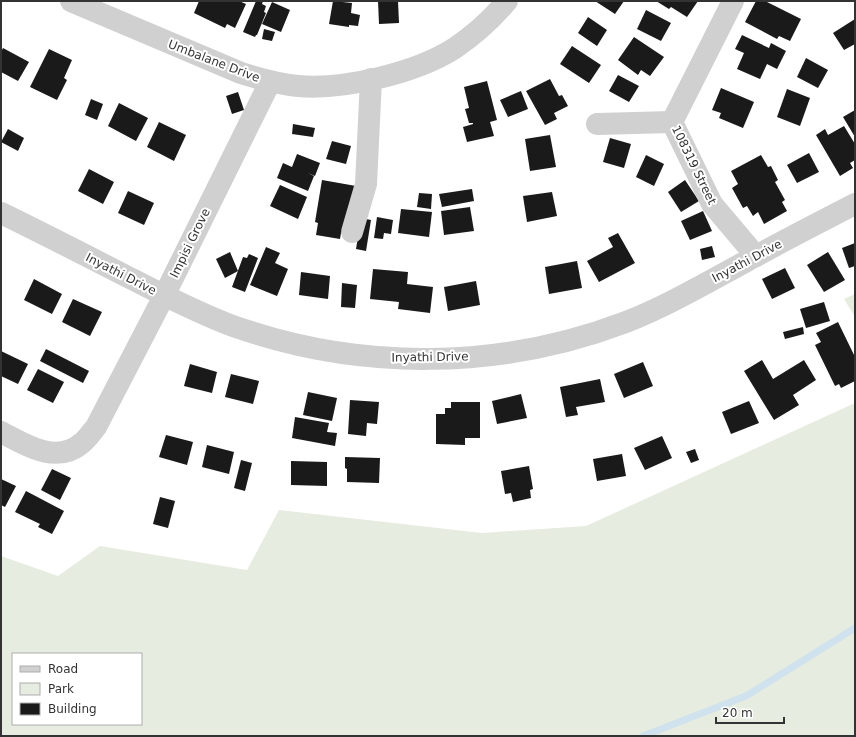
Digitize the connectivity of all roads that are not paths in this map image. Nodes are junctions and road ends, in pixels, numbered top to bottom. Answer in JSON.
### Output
{"nodes":[{"id":1,"x":71,"y":1,"type":"edge"},
{"id":2,"x":507,"y":1,"type":"edge"},
{"id":3,"x":733,"y":1,"type":"edge"},
{"id":4,"x":371,"y":79,"type":"junction"},
{"id":5,"x":270,"y":82,"type":"junction"},
{"id":6,"x":672,"y":122,"type":"junction"},
{"id":7,"x":597,"y":124,"type":"dead end"},
{"id":8,"x":855,"y":204,"type":"edge"},
{"id":9,"x":1,"y":213,"type":"edge"},
{"id":10,"x":352,"y":232,"type":"dead end"},
{"id":11,"x":756,"y":256,"type":"junction"},
{"id":12,"x":164,"y":296,"type":"junction"},
{"id":13,"x":1,"y":432,"type":"edge"}],
"edges":[{"from":1,"to":5,"type":"street","name":"Umbalane Drive"},
{"from":2,"to":4,"type":"street","name":"Umbalane Drive"},
{"from":3,"to":6,"type":"street","name":"108319 Street"},
{"from":4,"to":5,"type":"street","name":"Umbalane Drive"},
{"from":4,"to":10,"type":"street"},
{"from":5,"to":12,"type":"street","name":"Impisi Grove"},
{"from":6,"to":7,"type":"street"},
{"from":6,"to":11,"type":"street","name":"108319 Street"},
{"from":8,"to":11,"type":"street","name":"Inyathi Drive"},
{"from":9,"to":12,"type":"street","name":"Inyathi Drive"},
{"from":11,"to":12,"type":"street","name":"Inyathi Drive"},
{"from":12,"to":13,"type":"street","name":"Impisi Grove"}]}
